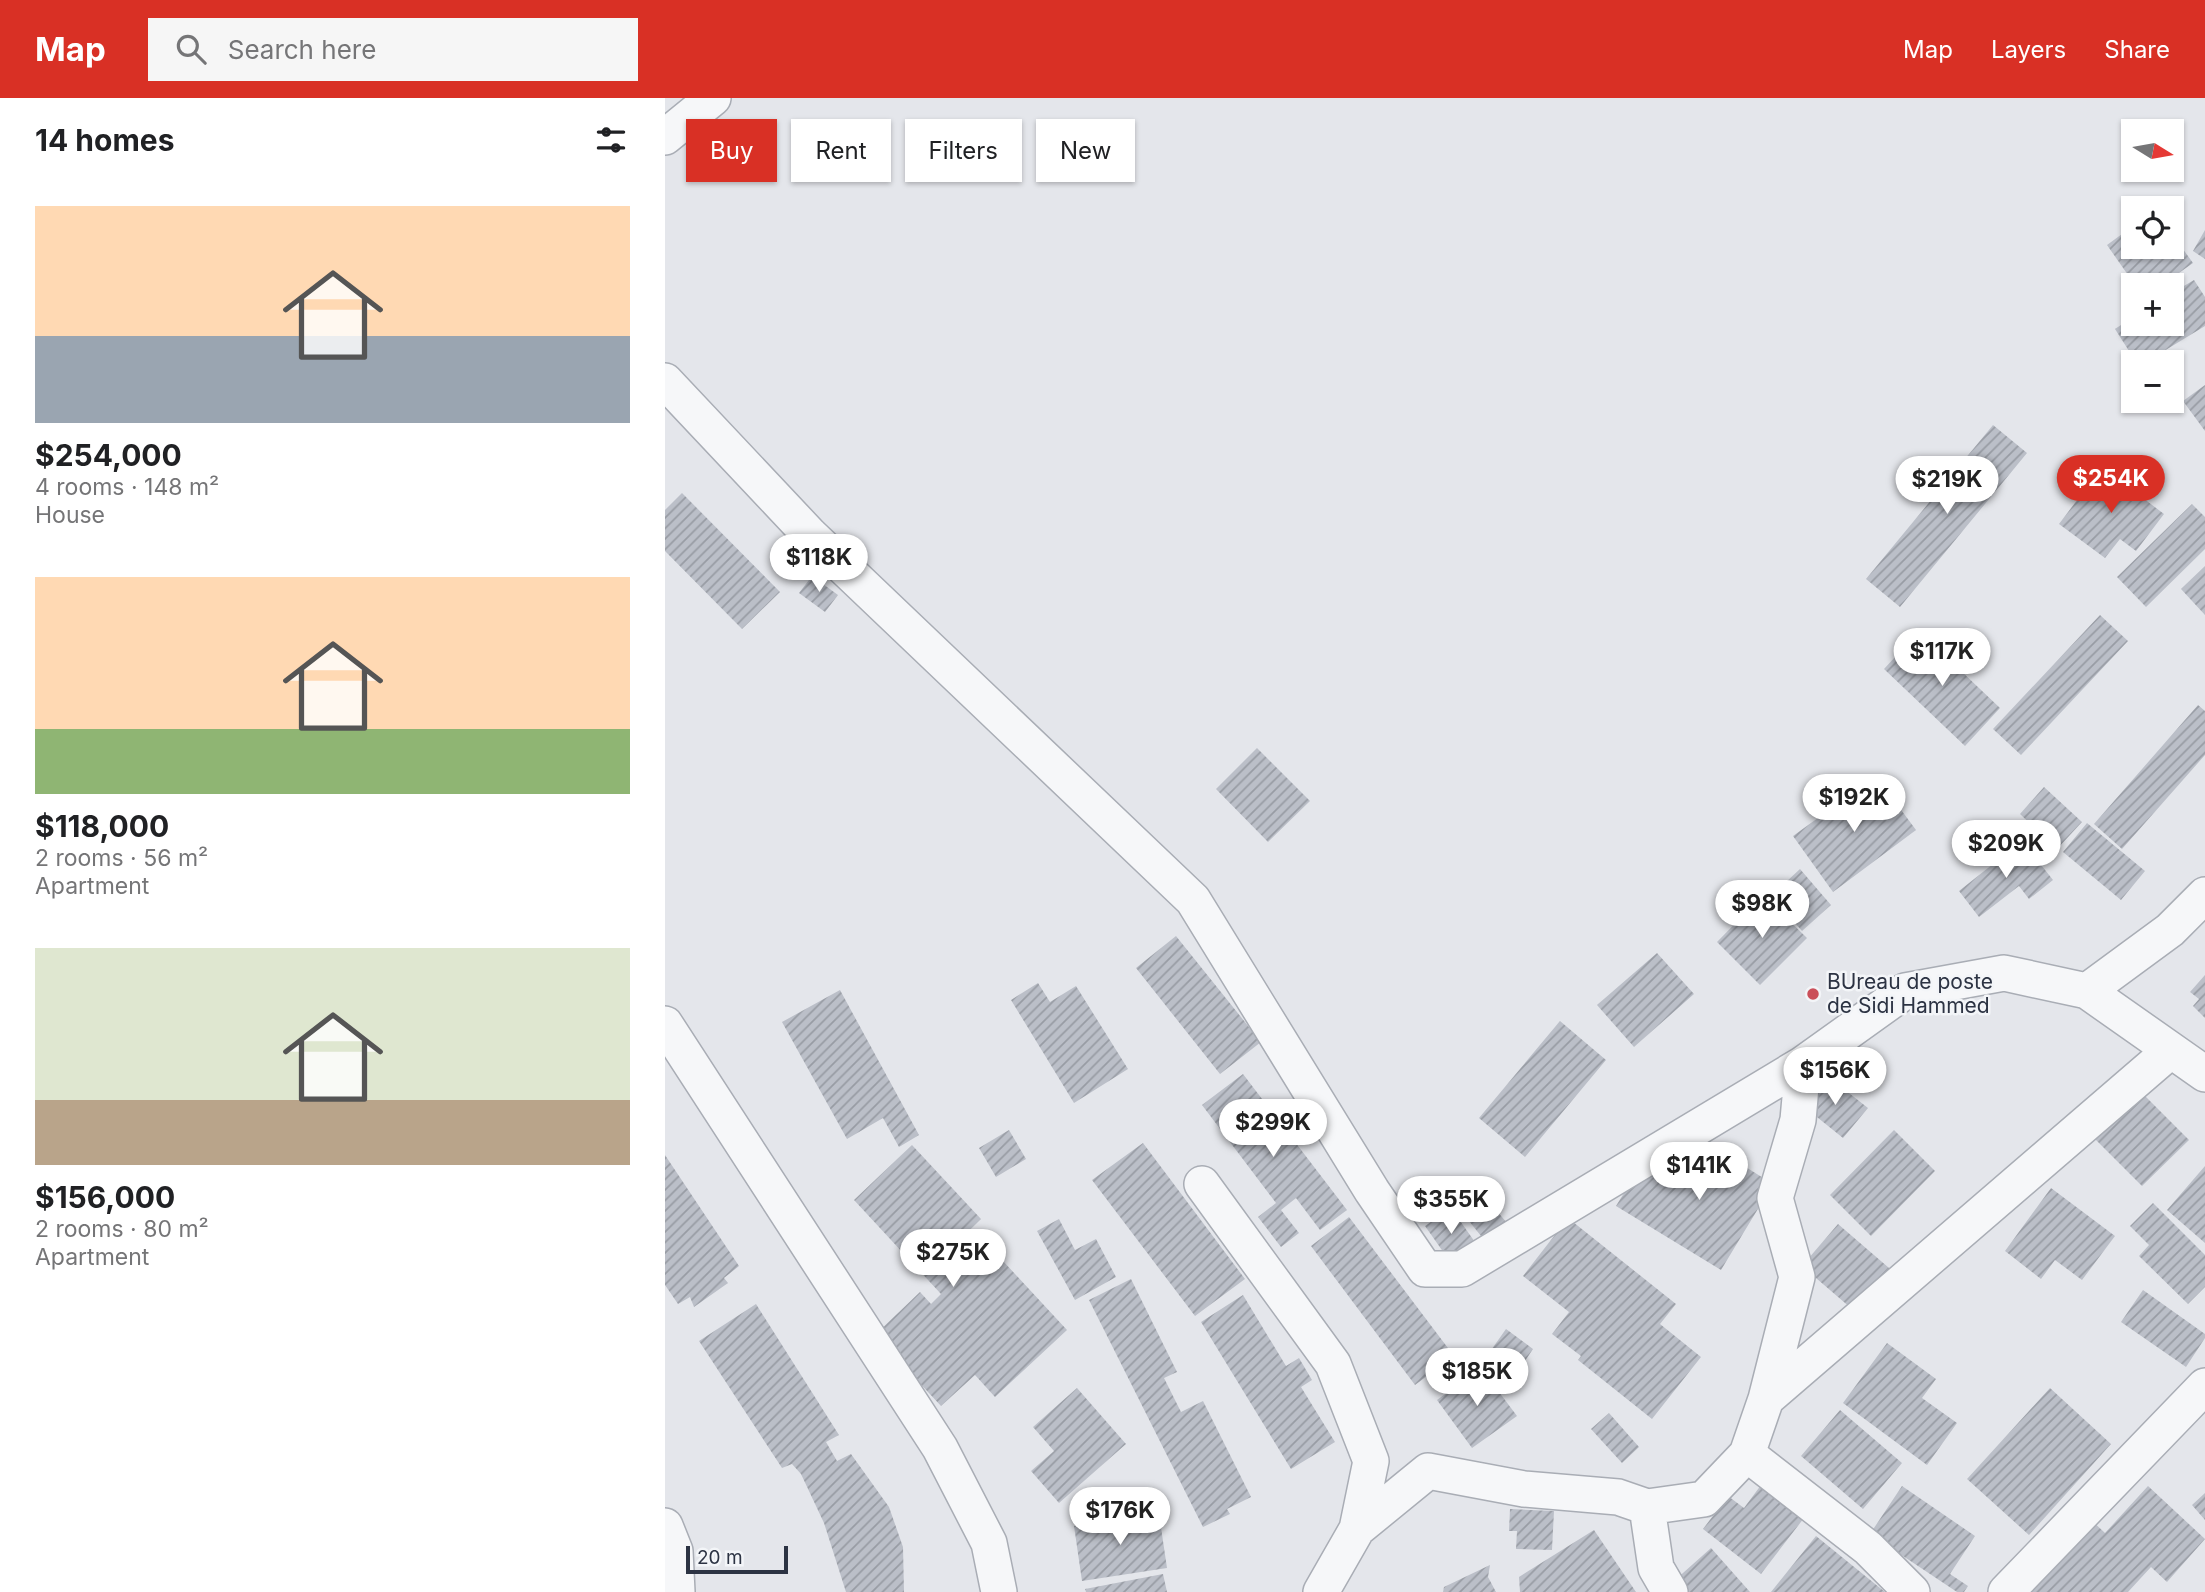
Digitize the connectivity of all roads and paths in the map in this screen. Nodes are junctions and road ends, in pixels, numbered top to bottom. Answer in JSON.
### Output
{"nodes":[{"id":1,"x":713,"y":98,"type":"edge"},
{"id":2,"x":665,"y":137,"type":"edge"},
{"id":3,"x":665,"y":381,"type":"edge"},
{"id":4,"x":2205,"y":895,"type":"edge"},
{"id":5,"x":2087,"y":991,"type":"junction"},
{"id":6,"x":665,"y":1024,"type":"edge"},
{"id":7,"x":2170,"y":1051,"type":"junction"},
{"id":8,"x":1803,"y":1064,"type":"junction"},
{"id":9,"x":2205,"y":1073,"type":"edge"},
{"id":10,"x":1202,"y":1184,"type":"dead end"},
{"id":11,"x":2205,"y":1386,"type":"edge"},
{"id":12,"x":1766,"y":1399,"type":"junction"},
{"id":13,"x":1747,"y":1454,"type":"junction"},
{"id":14,"x":1371,"y":1461,"type":"junction"},
{"id":15,"x":1428,"y":1471,"type":"junction"},
{"id":16,"x":1647,"y":1507,"type":"junction"},
{"id":17,"x":665,"y":1526,"type":"edge"},
{"id":18,"x":1357,"y":1529,"type":"junction"},
{"id":19,"x":677,"y":1592,"type":"edge"},
{"id":20,"x":999,"y":1592,"type":"edge"},
{"id":21,"x":1321,"y":1592,"type":"edge"},
{"id":22,"x":1670,"y":1592,"type":"edge"},
{"id":23,"x":1912,"y":1592,"type":"edge"},
{"id":24,"x":2006,"y":1592,"type":"edge"}],
"edges":[{"from":1,"to":2,"type":"street"},
{"from":3,"to":8,"type":"street"},
{"from":4,"to":5,"type":"street"},
{"from":5,"to":7,"type":"street"},
{"from":5,"to":8,"type":"street"},
{"from":6,"to":20,"type":"street"},
{"from":7,"to":9,"type":"street"},
{"from":7,"to":12,"type":"street"},
{"from":8,"to":12,"type":"street"},
{"from":10,"to":14,"type":"street"},
{"from":11,"to":24,"type":"street"},
{"from":12,"to":13,"type":"street"},
{"from":13,"to":16,"type":"street"},
{"from":13,"to":23,"type":"street"},
{"from":14,"to":15,"type":"street"},
{"from":14,"to":18,"type":"street"},
{"from":15,"to":16,"type":"street"},
{"from":15,"to":18,"type":"street"},
{"from":16,"to":22,"type":"street"},
{"from":17,"to":19,"type":"street"},
{"from":18,"to":21,"type":"street"}]}
